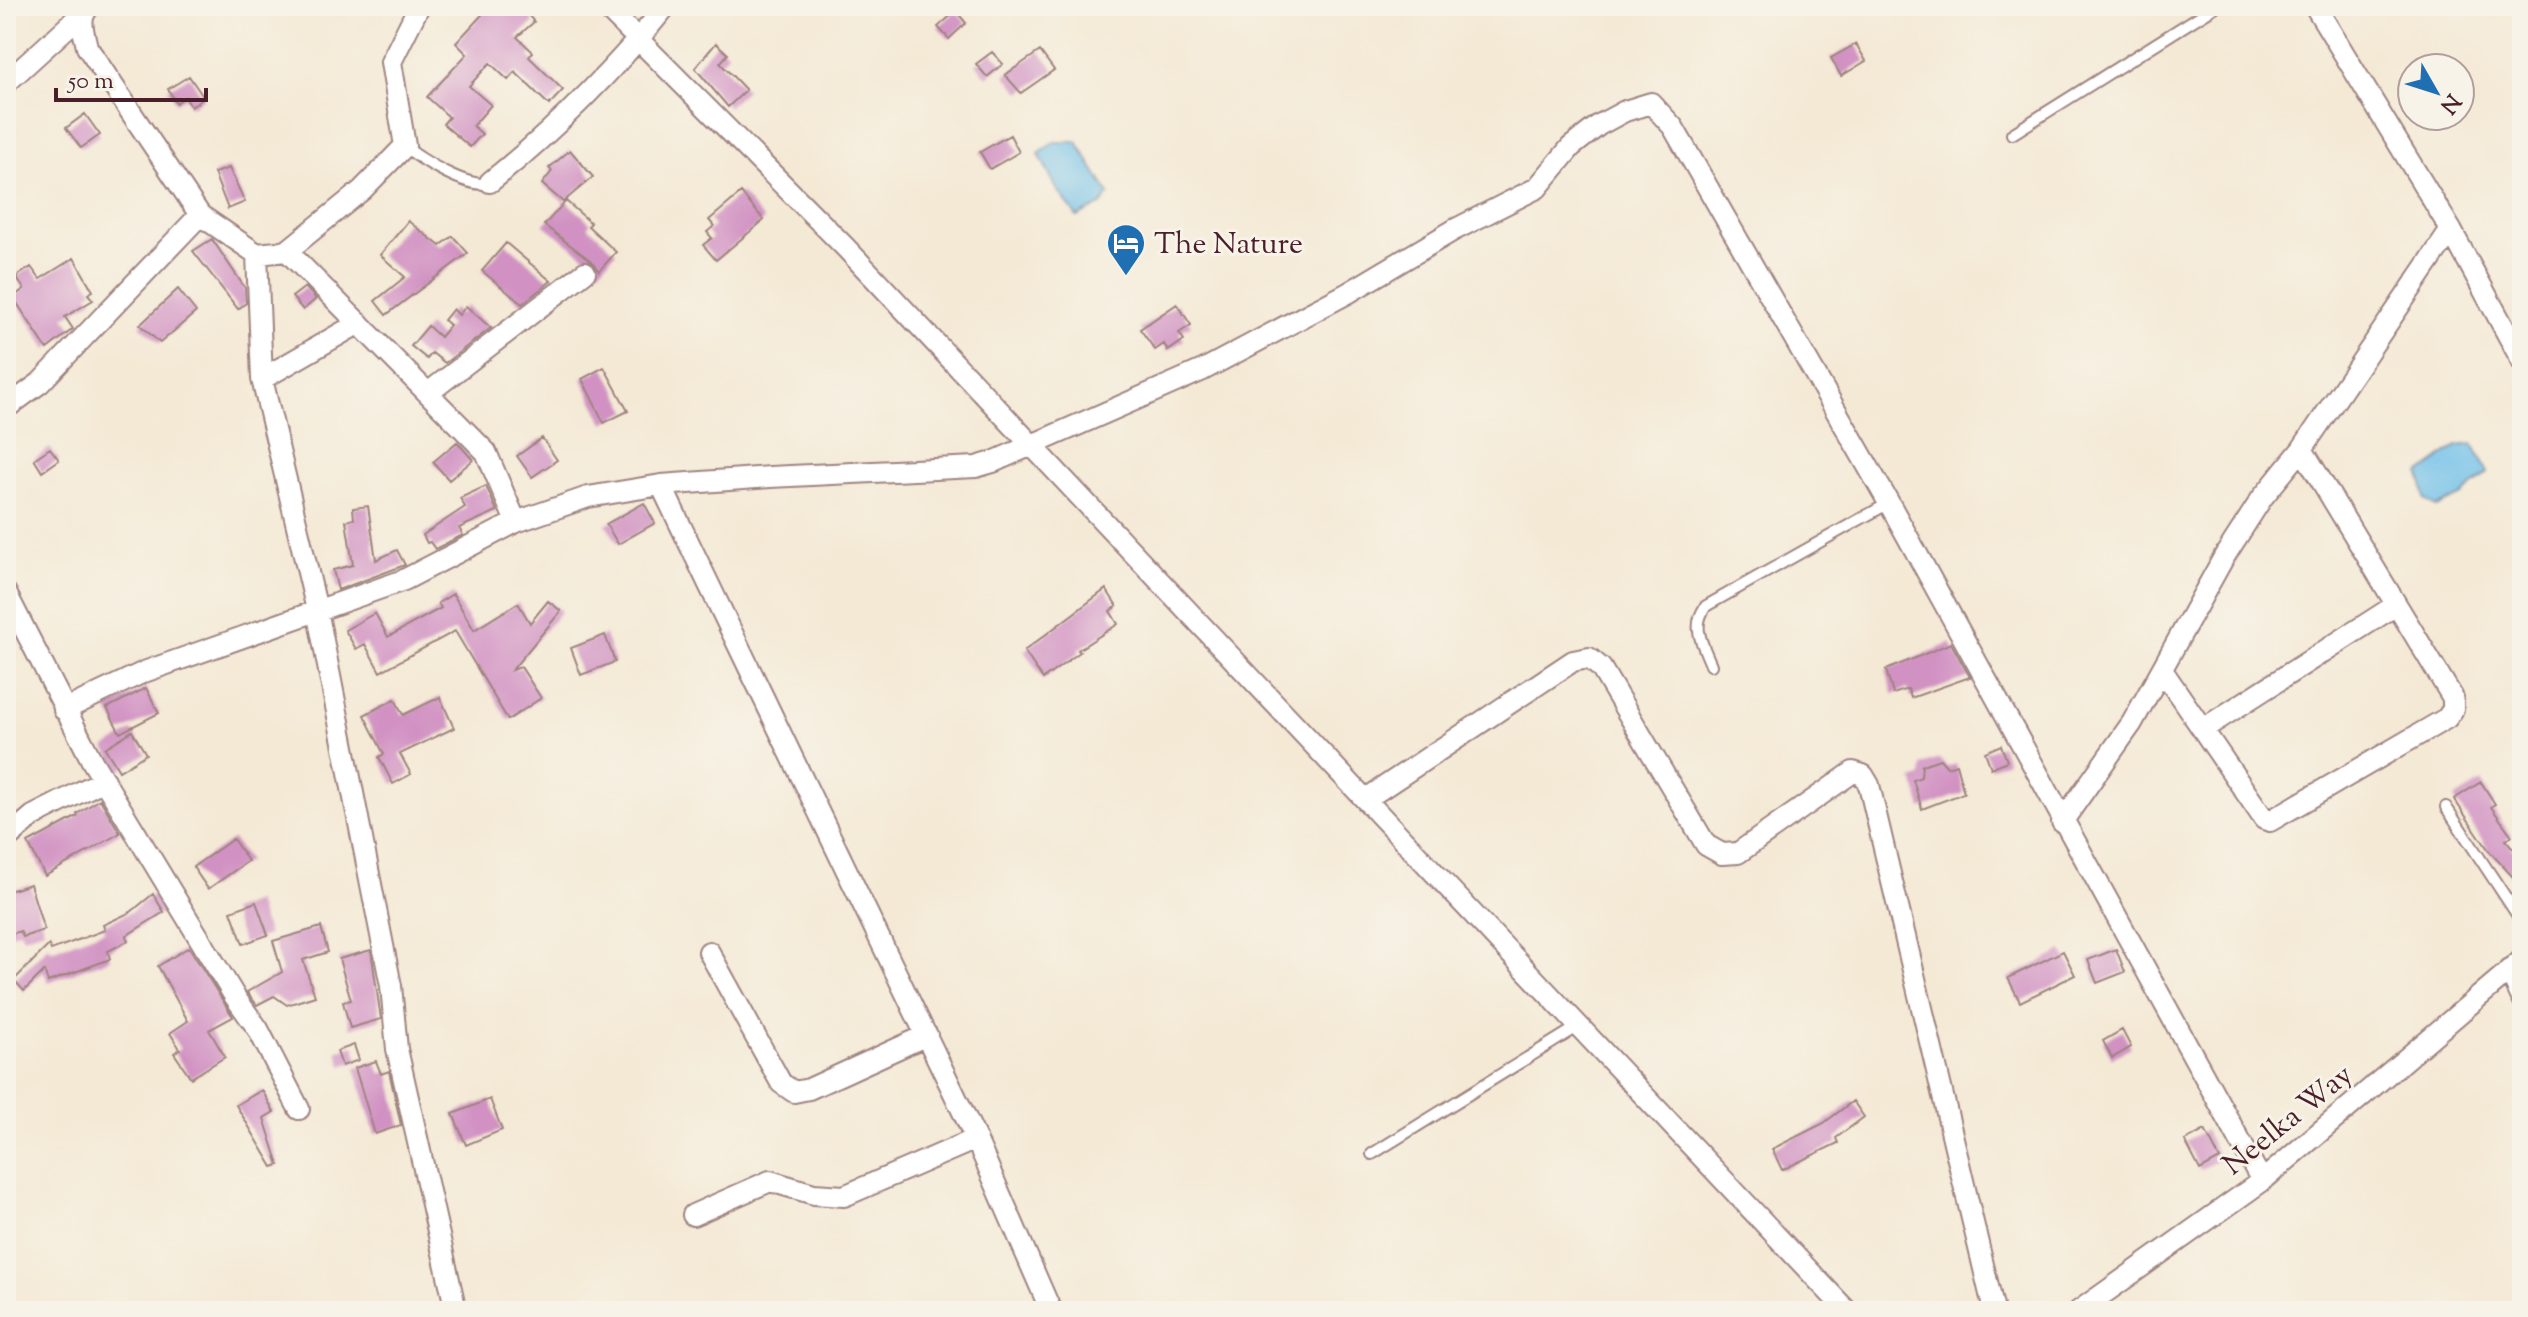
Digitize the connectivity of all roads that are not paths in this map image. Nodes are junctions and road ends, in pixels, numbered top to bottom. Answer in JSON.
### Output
{"nodes":[{"id":1,"x":419,"y":6,"type":"edge"},
{"id":2,"x":605,"y":6,"type":"edge"},
{"id":3,"x":666,"y":6,"type":"edge"},
{"id":4,"x":2216,"y":6,"type":"edge"},
{"id":5,"x":2315,"y":6,"type":"edge"},
{"id":6,"x":87,"y":9,"type":"edge"},
{"id":7,"x":638,"y":40,"type":"junction"},
{"id":8,"x":6,"y":83,"type":"edge"},
{"id":9,"x":2012,"y":134,"type":"dead end"},
{"id":10,"x":405,"y":146,"type":"junction"},
{"id":11,"x":490,"y":182,"type":"joint"},
{"id":12,"x":200,"y":215,"type":"junction"},
{"id":13,"x":2451,"y":230,"type":"junction"},
{"id":14,"x":287,"y":251,"type":"junction"},
{"id":15,"x":257,"y":254,"type":"junction"},
{"id":16,"x":585,"y":272,"type":"dead end"},
{"id":17,"x":359,"y":323,"type":"junction"},
{"id":18,"x":2522,"y":361,"type":"edge"},
{"id":19,"x":262,"y":379,"type":"junction"},
{"id":20,"x":428,"y":393,"type":"junction"},
{"id":21,"x":6,"y":408,"type":"edge"},
{"id":22,"x":1034,"y":445,"type":"junction"},
{"id":23,"x":2302,"y":449,"type":"junction"},
{"id":24,"x":661,"y":485,"type":"junction"},
{"id":25,"x":1889,"y":503,"type":"junction"},
{"id":26,"x":516,"y":522,"type":"junction"},
{"id":27,"x":6,"y":593,"type":"edge"},
{"id":28,"x":2396,"y":605,"type":"junction"},
{"id":29,"x":317,"y":610,"type":"junction"},
{"id":30,"x":1711,"y":665,"type":"dead end"},
{"id":31,"x":2162,"y":670,"type":"junction"},
{"id":32,"x":64,"y":710,"type":"junction"},
{"id":33,"x":2203,"y":729,"type":"junction"},
{"id":34,"x":104,"y":780,"type":"junction"},
{"id":35,"x":1366,"y":799,"type":"junction"},
{"id":36,"x":2446,"y":807,"type":"dead end"},
{"id":37,"x":2062,"y":822,"type":"junction"},
{"id":38,"x":6,"y":839,"type":"edge"},
{"id":39,"x":2522,"y":922,"type":"edge"},
{"id":40,"x":709,"y":952,"type":"dead end"},
{"id":41,"x":2515,"y":965,"type":"edge"},
{"id":42,"x":2522,"y":998,"type":"edge"},
{"id":43,"x":1579,"y":1026,"type":"junction"},
{"id":44,"x":927,"y":1035,"type":"junction"},
{"id":45,"x":299,"y":1109,"type":"dead end"},
{"id":46,"x":976,"y":1139,"type":"junction"},
{"id":47,"x":1372,"y":1154,"type":"dead end"},
{"id":48,"x":2262,"y":1181,"type":"junction"},
{"id":49,"x":693,"y":1215,"type":"dead end"},
{"id":50,"x":456,"y":1311,"type":"edge"},
{"id":51,"x":1051,"y":1311,"type":"edge"},
{"id":52,"x":1847,"y":1311,"type":"edge"},
{"id":53,"x":1994,"y":1311,"type":"edge"},
{"id":54,"x":2079,"y":1311,"type":"edge"}],
"edges":[{"from":1,"to":10,"type":"street"},
{"from":2,"to":7,"type":"street"},
{"from":3,"to":7,"type":"street"},
{"from":4,"to":9,"type":"lane"},
{"from":5,"to":13,"type":"street"},
{"from":6,"to":8,"type":"street"},
{"from":6,"to":12,"type":"street"},
{"from":7,"to":11,"type":"street"},
{"from":7,"to":22,"type":"street"},
{"from":10,"to":11,"type":"lane"},
{"from":10,"to":14,"type":"street"},
{"from":12,"to":15,"type":"street"},
{"from":12,"to":21,"type":"street"},
{"from":13,"to":18,"type":"street"},
{"from":13,"to":23,"type":"street"},
{"from":14,"to":15,"type":"street"},
{"from":14,"to":17,"type":"street"},
{"from":15,"to":19,"type":"street"},
{"from":16,"to":20,"type":"street"},
{"from":17,"to":19,"type":"street"},
{"from":17,"to":20,"type":"street"},
{"from":19,"to":29,"type":"street"},
{"from":20,"to":26,"type":"street"},
{"from":22,"to":24,"type":"street"},
{"from":22,"to":25,"type":"street"},
{"from":22,"to":35,"type":"street"},
{"from":23,"to":28,"type":"street"},
{"from":23,"to":31,"type":"street"},
{"from":24,"to":26,"type":"street"},
{"from":24,"to":44,"type":"street"},
{"from":25,"to":30,"type":"lane"},
{"from":25,"to":37,"type":"street"},
{"from":26,"to":29,"type":"street"},
{"from":27,"to":32,"type":"street"},
{"from":28,"to":33,"type":"street"},
{"from":28,"to":33,"type":"street"},
{"from":29,"to":32,"type":"street"},
{"from":29,"to":50,"type":"street"},
{"from":31,"to":33,"type":"street"},
{"from":31,"to":37,"type":"street"},
{"from":32,"to":34,"type":"street"},
{"from":34,"to":38,"type":"street"},
{"from":34,"to":45,"type":"street"},
{"from":35,"to":43,"type":"street"},
{"from":35,"to":53,"type":"street"},
{"from":36,"to":39,"type":"lane"},
{"from":37,"to":48,"type":"street"},
{"from":40,"to":44,"type":"street"},
{"from":41,"to":42,"type":"street"},
{"from":41,"to":48,"type":"street","name":"Neelka Way"},
{"from":43,"to":47,"type":"lane"},
{"from":43,"to":52,"type":"street"},
{"from":44,"to":46,"type":"street"},
{"from":46,"to":49,"type":"street"},
{"from":46,"to":51,"type":"street"},
{"from":48,"to":54,"type":"street","name":"Neelka Way"}]}
